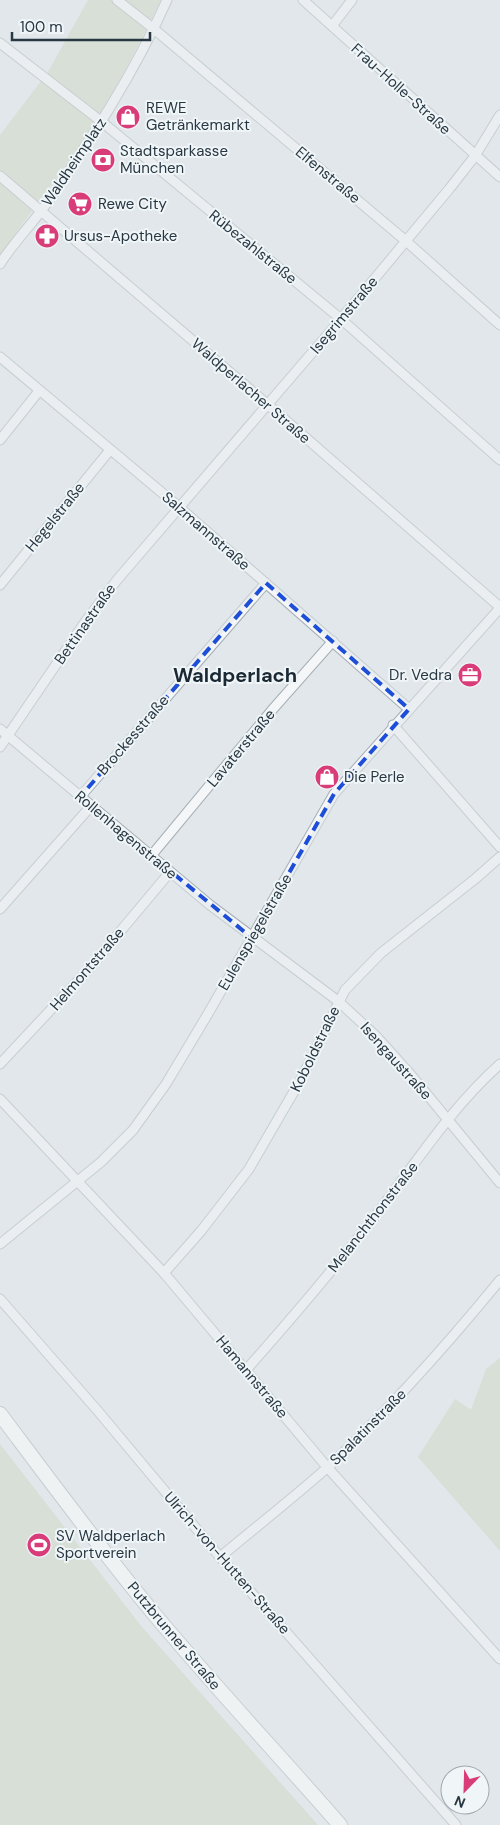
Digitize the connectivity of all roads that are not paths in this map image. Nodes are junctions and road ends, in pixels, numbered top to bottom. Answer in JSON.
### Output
{"nodes":[{"id":1,"x":117,"y":0,"type":"edge"},
{"id":2,"x":168,"y":0,"type":"edge"},
{"id":3,"x":303,"y":0,"type":"edge"},
{"id":4,"x":352,"y":0,"type":"edge"},
{"id":5,"x":332,"y":26,"type":"junction"},
{"id":6,"x":154,"y":29,"type":"junction"},
{"id":7,"x":0,"y":43,"type":"edge"},
{"id":8,"x":500,"y":115,"type":"edge"},
{"id":9,"x":102,"y":122,"type":"junction"},
{"id":10,"x":475,"y":156,"type":"junction"},
{"id":11,"x":0,"y":176,"type":"edge"},
{"id":12,"x":500,"y":177,"type":"edge"},
{"id":13,"x":40,"y":211,"type":"junction"},
{"id":14,"x":406,"y":241,"type":"junction"},
{"id":15,"x":0,"y":264,"type":"edge"},
{"id":16,"x":341,"y":319,"type":"junction"},
{"id":17,"x":500,"y":325,"type":"edge"},
{"id":18,"x":0,"y":357,"type":"edge"},
{"id":19,"x":39,"y":391,"type":"junction"},
{"id":20,"x":267,"y":404,"type":"junction"},
{"id":21,"x":0,"y":440,"type":"edge"},
{"id":22,"x":110,"y":450,"type":"junction"},
{"id":23,"x":500,"y":460,"type":"edge"},
{"id":24,"x":179,"y":507,"type":"junction"},
{"id":25,"x":266,"y":583,"type":"junction"},
{"id":26,"x":0,"y":585,"type":"edge"},
{"id":27,"x":500,"y":607,"type":"edge"},
{"id":28,"x":333,"y":641,"type":"junction"},
{"id":29,"x":408,"y":709,"type":"junction"},
{"id":30,"x":393,"y":726,"type":"junction"},
{"id":31,"x":0,"y":729,"type":"edge"},
{"id":32,"x":8,"y":736,"type":"junction"},
{"id":33,"x":0,"y":747,"type":"edge"},
{"id":34,"x":80,"y":796,"type":"junction"},
{"id":35,"x":92,"y":806,"type":"junction"},
{"id":36,"x":500,"y":847,"type":"edge"},
{"id":37,"x":151,"y":856,"type":"junction"},
{"id":38,"x":500,"y":857,"type":"edge"},
{"id":39,"x":170,"y":872,"type":"junction"},
{"id":40,"x":0,"y":909,"type":"edge"},
{"id":41,"x":252,"y":938,"type":"junction"},
{"id":42,"x":338,"y":1002,"type":"junction"},
{"id":43,"x":0,"y":1064,"type":"edge"},
{"id":44,"x":500,"y":1064,"type":"edge"},
{"id":45,"x":0,"y":1099,"type":"edge"},
{"id":46,"x":447,"y":1119,"type":"junction"},
{"id":47,"x":78,"y":1181,"type":"junction"},
{"id":48,"x":500,"y":1183,"type":"edge"},
{"id":49,"x":0,"y":1244,"type":"edge"},
{"id":50,"x":164,"y":1273,"type":"junction"},
{"id":51,"x":500,"y":1280,"type":"edge"},
{"id":52,"x":0,"y":1299,"type":"edge"},
{"id":53,"x":246,"y":1370,"type":"junction"},
{"id":54,"x":0,"y":1414,"type":"edge"},
{"id":55,"x":327,"y":1467,"type":"junction"},
{"id":56,"x":220,"y":1558,"type":"junction"},
{"id":57,"x":500,"y":1659,"type":"edge"},
{"id":58,"x":340,"y":1825,"type":"edge"},
{"id":59,"x":456,"y":1825,"type":"edge"}],
"edges":[{"from":1,"to":6,"type":"street","name":"Elfenstraße"},
{"from":2,"to":6,"type":"street","name":"Waldheimplatz"},
{"from":3,"to":5,"type":"street","name":"Frau-Holle-Straße"},
{"from":4,"to":5,"type":"street"},
{"from":5,"to":10,"type":"street","name":"Frau-Holle-Straße"},
{"from":6,"to":9,"type":"street","name":"Waldheimplatz"},
{"from":6,"to":14,"type":"street","name":"Elfenstraße"},
{"from":7,"to":9,"type":"street","name":"Rübezahlstraße"},
{"from":8,"to":10,"type":"street","name":"Isegrimstraße"},
{"from":9,"to":13,"type":"street","name":"Waldheimplatz"},
{"from":9,"to":16,"type":"street","name":"Rübezahlstraße"},
{"from":10,"to":12,"type":"street","name":"Frau-Holle-Straße"},
{"from":10,"to":14,"type":"street","name":"Isegrimstraße"},
{"from":11,"to":13,"type":"street","name":"Waldperlacher Straße"},
{"from":13,"to":15,"type":"street","name":"Waldheimplatz"},
{"from":13,"to":20,"type":"street","name":"Waldperlacher Straße"},
{"from":14,"to":16,"type":"street","name":"Isegrimstraße"},
{"from":14,"to":17,"type":"street","name":"Elfenstraße"},
{"from":16,"to":20,"type":"street","name":"Isegrimstraße"},
{"from":16,"to":23,"type":"street","name":"Rübezahlstraße"},
{"from":18,"to":19,"type":"street","name":"Salzmannstraße"},
{"from":19,"to":21,"type":"street"},
{"from":19,"to":22,"type":"street","name":"Salzmannstraße"},
{"from":20,"to":24,"type":"street","name":"Isegrimstraße"},
{"from":20,"to":27,"type":"street","name":"Waldperlacher Straße"},
{"from":22,"to":24,"type":"street","name":"Salzmannstraße"},
{"from":22,"to":26,"type":"street","name":"Hegelstraße"},
{"from":24,"to":25,"type":"street","name":"Salzmannstraße"},
{"from":24,"to":32,"type":"street","name":"Bettinastraße"},
{"from":25,"to":28,"type":"street","name":"Salzmannstraße"},
{"from":25,"to":34,"type":"street","name":"Brockesstraße"},
{"from":27,"to":29,"type":"street","name":"Eulenspiegelstraße"},
{"from":28,"to":29,"type":"street","name":"Salzmannstraße"},
{"from":28,"to":37,"type":"street","name":"Lavaterstraße"},
{"from":29,"to":30,"type":"street","name":"Eulenspiegelstraße"},
{"from":30,"to":36,"type":"street"},
{"from":30,"to":41,"type":"street","name":"Eulenspiegelstraße"},
{"from":31,"to":32,"type":"street","name":"Rollenhagenstraße"},
{"from":32,"to":33,"type":"street","name":"Bettinastraße"},
{"from":32,"to":34,"type":"street","name":"Rollenhagenstraße"},
{"from":34,"to":35,"type":"street","name":"Rollenhagenstraße"},
{"from":35,"to":37,"type":"street","name":"Rollenhagenstraße"},
{"from":35,"to":40,"type":"street"},
{"from":37,"to":39,"type":"street","name":"Rollenhagenstraße"},
{"from":38,"to":42,"type":"street","name":"Koboldstraße"},
{"from":39,"to":41,"type":"street","name":"Rollenhagenstraße"},
{"from":39,"to":43,"type":"street","name":"Helmontstraße"},
{"from":41,"to":42,"type":"street","name":"Isengaustraße"},
{"from":41,"to":47,"type":"street","name":"Eulenspiegelstraße"},
{"from":42,"to":46,"type":"street","name":"Isengaustraße"},
{"from":42,"to":50,"type":"street","name":"Koboldstraße"},
{"from":44,"to":46,"type":"street","name":"Melanchthonstraße"},
{"from":45,"to":47,"type":"street","name":"Hamannstraße"},
{"from":46,"to":48,"type":"street","name":"Isengaustraße"},
{"from":46,"to":53,"type":"street","name":"Melanchthonstraße"},
{"from":47,"to":49,"type":"street","name":"Eulenspiegelstraße"},
{"from":47,"to":50,"type":"street","name":"Hamannstraße"},
{"from":50,"to":53,"type":"street","name":"Hamannstraße"},
{"from":51,"to":55,"type":"street","name":"Spalatinstraße"},
{"from":52,"to":56,"type":"street","name":"Ulrich-von-Hutten-Straße"},
{"from":53,"to":55,"type":"street","name":"Hamannstraße"},
{"from":54,"to":58,"type":"main road","name":"Putzbrunner Straße"},
{"from":55,"to":56,"type":"street","name":"Spalatinstraße"},
{"from":55,"to":57,"type":"street","name":"Hamannstraße"},
{"from":56,"to":59,"type":"street","name":"Ulrich-von-Hutten-Straße"}]}
